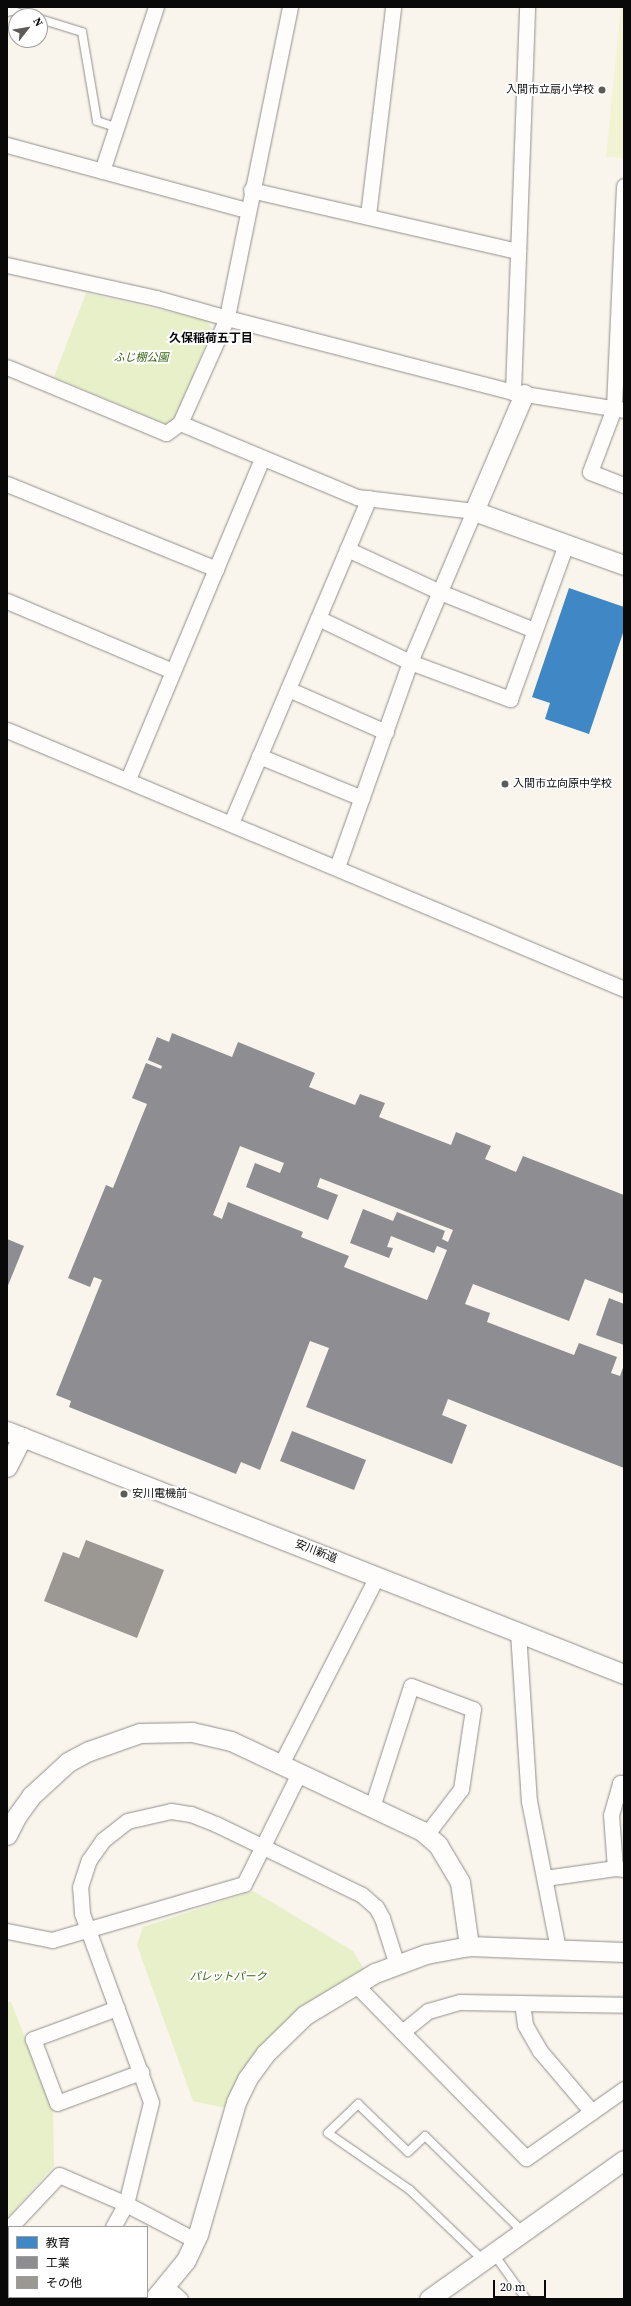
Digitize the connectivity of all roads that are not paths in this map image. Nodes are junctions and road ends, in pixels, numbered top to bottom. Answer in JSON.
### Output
{"nodes":[{"id":1,"x":156,"y":7,"type":"edge"},
{"id":2,"x":290,"y":7,"type":"edge"},
{"id":3,"x":393,"y":7,"type":"edge"},
{"id":4,"x":527,"y":7,"type":"edge"},
{"id":5,"x":48,"y":21,"type":"edge"},
{"id":6,"x":116,"y":127,"type":"junction"},
{"id":7,"x":7,"y":145,"type":"edge"},
{"id":8,"x":102,"y":171,"type":"junction"},
{"id":9,"x":624,"y":186,"type":"edge"},
{"id":10,"x":251,"y":190,"type":"junction"},
{"id":11,"x":247,"y":210,"type":"junction"},
{"id":12,"x":368,"y":215,"type":"junction"},
{"id":13,"x":623,"y":236,"type":"edge"},
{"id":14,"x":518,"y":251,"type":"junction"},
{"id":15,"x":7,"y":265,"type":"edge"},
{"id":16,"x":621,"y":316,"type":"edge"},
{"id":17,"x":227,"y":318,"type":"junction"},
{"id":18,"x":7,"y":367,"type":"edge"},
{"id":19,"x":518,"y":393,"type":"junction"},
{"id":20,"x":619,"y":409,"type":"edge"},
{"id":21,"x":180,"y":423,"type":"junction"},
{"id":22,"x":262,"y":458,"type":"junction"},
{"id":23,"x":7,"y":484,"type":"edge"},
{"id":24,"x":624,"y":484,"type":"edge"},
{"id":25,"x":369,"y":498,"type":"junction"},
{"id":26,"x":474,"y":511,"type":"junction"},
{"id":27,"x":566,"y":544,"type":"junction"},
{"id":28,"x":348,"y":549,"type":"junction"},
{"id":29,"x":624,"y":565,"type":"edge"},
{"id":30,"x":216,"y":569,"type":"junction"},
{"id":31,"x":440,"y":592,"type":"junction"},
{"id":32,"x":7,"y":601,"type":"edge"},
{"id":33,"x":318,"y":618,"type":"junction"},
{"id":34,"x":534,"y":630,"type":"junction"},
{"id":35,"x":410,"y":662,"type":"junction"},
{"id":36,"x":173,"y":671,"type":"junction"},
{"id":37,"x":288,"y":689,"type":"junction"},
{"id":38,"x":7,"y":730,"type":"edge"},
{"id":39,"x":386,"y":732,"type":"junction"},
{"id":40,"x":259,"y":756,"type":"junction"},
{"id":41,"x":128,"y":779,"type":"junction"},
{"id":42,"x":362,"y":798,"type":"junction"},
{"id":43,"x":231,"y":823,"type":"junction"},
{"id":44,"x":337,"y":867,"type":"junction"},
{"id":45,"x":624,"y":989,"type":"edge"},
{"id":46,"x":14,"y":1434,"type":"edge"},
{"id":47,"x":7,"y":1467,"type":"edge"},
{"id":48,"x":377,"y":1576,"type":"junction"},
{"id":49,"x":518,"y":1632,"type":"junction"},
{"id":50,"x":624,"y":1674,"type":"edge"},
{"id":51,"x":281,"y":1764,"type":"junction"},
{"id":52,"x":300,"y":1773,"type":"junction"},
{"id":53,"x":624,"y":1783,"type":"edge"},
{"id":54,"x":372,"y":1807,"type":"junction"},
{"id":55,"x":7,"y":1835,"type":"edge"},
{"id":56,"x":426,"y":1835,"type":"junction"},
{"id":57,"x":264,"y":1847,"type":"junction"},
{"id":58,"x":619,"y":1869,"type":"edge"},
{"id":59,"x":544,"y":1878,"type":"junction"},
{"id":60,"x":87,"y":1929,"type":"junction"},
{"id":61,"x":7,"y":1931,"type":"edge"},
{"id":62,"x":469,"y":1946,"type":"junction"},
{"id":63,"x":558,"y":1949,"type":"junction"},
{"id":64,"x":624,"y":1952,"type":"edge"},
{"id":65,"x":397,"y":1965,"type":"junction"},
{"id":66,"x":355,"y":1984,"type":"junction"},
{"id":67,"x":522,"y":2003,"type":"junction"},
{"id":68,"x":624,"y":2005,"type":"edge"},
{"id":69,"x":117,"y":2008,"type":"junction"},
{"id":70,"x":402,"y":2032,"type":"junction"},
{"id":71,"x":141,"y":2072,"type":"junction"},
{"id":72,"x":624,"y":2089,"type":"edge"},
{"id":73,"x":592,"y":2112,"type":"junction"},
{"id":74,"x":624,"y":2160,"type":"edge"},
{"id":75,"x":126,"y":2204,"type":"junction"},
{"id":76,"x":11,"y":2226,"type":"edge"},
{"id":77,"x":114,"y":2226,"type":"edge"},
{"id":78,"x":522,"y":2231,"type":"junction"},
{"id":79,"x":195,"y":2240,"type":"junction"},
{"id":80,"x":488,"y":2256,"type":"junction"},
{"id":81,"x":160,"y":2292,"type":"edge"},
{"id":82,"x":180,"y":2299,"type":"edge"},
{"id":83,"x":429,"y":2299,"type":"edge"},
{"id":84,"x":526,"y":2299,"type":"edge"}],
"edges":[{"from":1,"to":6,"type":"street"},
{"from":2,"to":10,"type":"street"},
{"from":3,"to":12,"type":"street"},
{"from":4,"to":14,"type":"street"},
{"from":5,"to":6,"type":"lane"},
{"from":6,"to":8,"type":"street"},
{"from":7,"to":8,"type":"street"},
{"from":8,"to":11,"type":"street"},
{"from":9,"to":13,"type":"street"},
{"from":10,"to":11,"type":"street"},
{"from":10,"to":12,"type":"street"},
{"from":11,"to":17,"type":"street"},
{"from":12,"to":14,"type":"street"},
{"from":13,"to":16,"type":"street"},
{"from":14,"to":19,"type":"street"},
{"from":15,"to":17,"type":"street"},
{"from":16,"to":20,"type":"street"},
{"from":17,"to":19,"type":"street"},
{"from":17,"to":21,"type":"street"},
{"from":18,"to":21,"type":"street"},
{"from":19,"to":20,"type":"street"},
{"from":19,"to":26,"type":"street"},
{"from":20,"to":24,"type":"street"},
{"from":21,"to":22,"type":"street"},
{"from":22,"to":25,"type":"street"},
{"from":22,"to":30,"type":"street"},
{"from":23,"to":30,"type":"street"},
{"from":25,"to":26,"type":"street"},
{"from":25,"to":28,"type":"street"},
{"from":26,"to":27,"type":"street"},
{"from":26,"to":31,"type":"street"},
{"from":27,"to":29,"type":"street"},
{"from":27,"to":34,"type":"street"},
{"from":28,"to":31,"type":"street"},
{"from":28,"to":33,"type":"street"},
{"from":30,"to":36,"type":"street"},
{"from":31,"to":34,"type":"street"},
{"from":31,"to":35,"type":"street"},
{"from":32,"to":36,"type":"street"},
{"from":33,"to":35,"type":"street"},
{"from":33,"to":37,"type":"street"},
{"from":34,"to":35,"type":"street"},
{"from":35,"to":39,"type":"street"},
{"from":36,"to":41,"type":"street"},
{"from":37,"to":39,"type":"street"},
{"from":37,"to":40,"type":"street"},
{"from":38,"to":41,"type":"street"},
{"from":39,"to":42,"type":"street"},
{"from":40,"to":42,"type":"street"},
{"from":40,"to":43,"type":"street"},
{"from":41,"to":43,"type":"street"},
{"from":42,"to":44,"type":"street"},
{"from":43,"to":44,"type":"street"},
{"from":44,"to":45,"type":"street"},
{"from":46,"to":47,"type":"street"},
{"from":46,"to":48,"type":"street","name":"安川新道"},
{"from":48,"to":49,"type":"street","name":"安川新道"},
{"from":48,"to":51,"type":"street"},
{"from":49,"to":50,"type":"street","name":"安川新道"},
{"from":49,"to":59,"type":"street"},
{"from":51,"to":52,"type":"street"},
{"from":51,"to":55,"type":"street"},
{"from":52,"to":54,"type":"street"},
{"from":52,"to":57,"type":"street"},
{"from":53,"to":58,"type":"street"},
{"from":54,"to":56,"type":"street"},
{"from":54,"to":56,"type":"street"},
{"from":56,"to":62,"type":"street"},
{"from":57,"to":60,"type":"street"},
{"from":57,"to":60,"type":"street"},
{"from":57,"to":65,"type":"street"},
{"from":58,"to":59,"type":"street"},
{"from":59,"to":63,"type":"street"},
{"from":60,"to":61,"type":"street"},
{"from":60,"to":69,"type":"street"},
{"from":62,"to":63,"type":"street"},
{"from":62,"to":65,"type":"street"},
{"from":63,"to":64,"type":"street"},
{"from":65,"to":66,"type":"street"},
{"from":66,"to":70,"type":"street"},
{"from":66,"to":79,"type":"street"},
{"from":67,"to":68,"type":"street"},
{"from":67,"to":70,"type":"street"},
{"from":67,"to":73,"type":"street"},
{"from":69,"to":71,"type":"street"},
{"from":69,"to":71,"type":"street"},
{"from":70,"to":73,"type":"street"},
{"from":71,"to":75,"type":"street"},
{"from":72,"to":73,"type":"street"},
{"from":74,"to":78,"type":"street"},
{"from":75,"to":76,"type":"street"},
{"from":75,"to":77,"type":"street"},
{"from":75,"to":79,"type":"street"},
{"from":78,"to":80,"type":"street"},
{"from":78,"to":80,"type":"lane"},
{"from":79,"to":81,"type":"street"},
{"from":80,"to":83,"type":"street"},
{"from":80,"to":84,"type":"lane"},
{"from":81,"to":82,"type":"street"}]}
